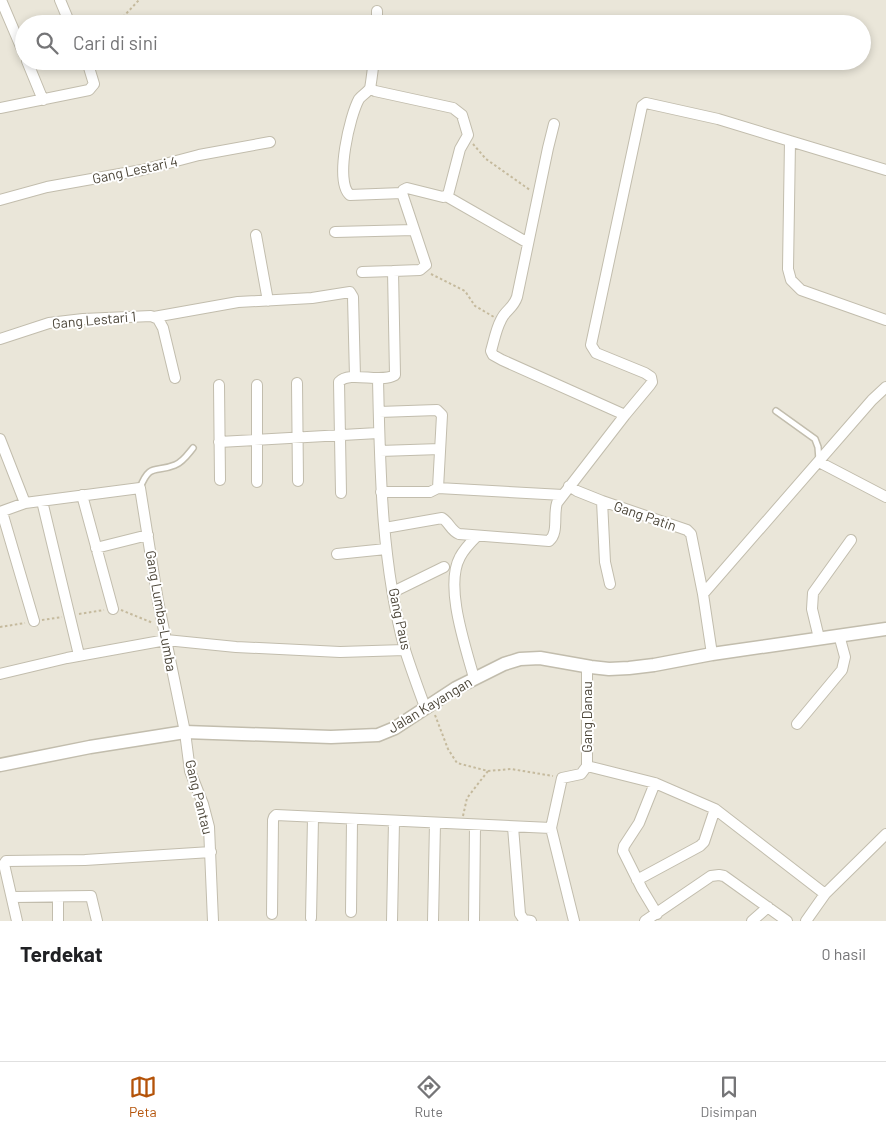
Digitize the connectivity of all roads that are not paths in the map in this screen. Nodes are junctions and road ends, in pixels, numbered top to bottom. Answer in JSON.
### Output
{"nodes":[{"id":1,"x":1,"y":0,"type":"edge"},
{"id":2,"x":60,"y":0,"type":"edge"},
{"id":3,"x":66,"y":15,"type":"edge"},
{"id":4,"x":15,"y":33,"type":"edge"},
{"id":5,"x":31,"y":70,"type":"edge"},
{"id":6,"x":92,"y":70,"type":"edge"},
{"id":7,"x":373,"y":70,"type":"edge"},
{"id":8,"x":370,"y":88,"type":"junction"},
{"id":9,"x":43,"y":100,"type":"junction"},
{"id":10,"x":0,"y":108,"type":"edge"},
{"id":11,"x":554,"y":124,"type":"dead end"},
{"id":12,"x":790,"y":141,"type":"junction"},
{"id":13,"x":270,"y":142,"type":"dead end"},
{"id":14,"x":886,"y":170,"type":"edge"},
{"id":15,"x":402,"y":193,"type":"junction"},
{"id":16,"x":446,"y":196,"type":"junction"},
{"id":17,"x":0,"y":200,"type":"edge"},
{"id":18,"x":414,"y":230,"type":"junction"},
{"id":19,"x":335,"y":232,"type":"dead end"},
{"id":20,"x":256,"y":235,"type":"dead end"},
{"id":21,"x":528,"y":243,"type":"junction"},
{"id":22,"x":393,"y":271,"type":"junction"},
{"id":23,"x":362,"y":272,"type":"dead end"},
{"id":24,"x":268,"y":301,"type":"junction"},
{"id":25,"x":154,"y":317,"type":"junction"},
{"id":26,"x":886,"y":320,"type":"edge"},
{"id":27,"x":0,"y":339,"type":"edge"},
{"id":28,"x":354,"y":377,"type":"junction"},
{"id":29,"x":175,"y":378,"type":"dead end"},
{"id":30,"x":378,"y":379,"type":"junction"},
{"id":31,"x":297,"y":383,"type":"dead end"},
{"id":32,"x":218,"y":385,"type":"dead end"},
{"id":33,"x":257,"y":386,"type":"dead end"},
{"id":34,"x":886,"y":387,"type":"edge"},
{"id":35,"x":776,"y":411,"type":"dead end"},
{"id":36,"x":379,"y":412,"type":"junction"},
{"id":37,"x":625,"y":415,"type":"junction"},
{"id":38,"x":378,"y":433,"type":"junction"},
{"id":39,"x":339,"y":435,"type":"junction"},
{"id":40,"x":298,"y":437,"type":"junction"},
{"id":41,"x":0,"y":439,"type":"edge"},
{"id":42,"x":257,"y":440,"type":"junction"},
{"id":43,"x":219,"y":442,"type":"junction"},
{"id":44,"x":194,"y":448,"type":"dead end"},
{"id":45,"x":440,"y":449,"type":"junction"},
{"id":46,"x":380,"y":451,"type":"junction"},
{"id":47,"x":819,"y":462,"type":"junction"},
{"id":48,"x":220,"y":480,"type":"dead end"},
{"id":49,"x":298,"y":481,"type":"dead end"},
{"id":50,"x":257,"y":482,"type":"dead end"},
{"id":51,"x":140,"y":488,"type":"junction"},
{"id":52,"x":438,"y":488,"type":"junction"},
{"id":53,"x":566,"y":490,"type":"junction"},
{"id":54,"x":341,"y":492,"type":"dead end"},
{"id":55,"x":381,"y":492,"type":"junction"},
{"id":56,"x":82,"y":495,"type":"junction"},
{"id":57,"x":886,"y":497,"type":"edge"},
{"id":58,"x":42,"y":500,"type":"junction"},
{"id":59,"x":602,"y":501,"type":"junction"},
{"id":60,"x":26,"y":503,"type":"junction"},
{"id":61,"x":1,"y":512,"type":"edge"},
{"id":62,"x":385,"y":528,"type":"junction"},
{"id":63,"x":148,"y":535,"type":"junction"},
{"id":64,"x":477,"y":536,"type":"junction"},
{"id":65,"x":851,"y":540,"type":"dead end"},
{"id":66,"x":96,"y":548,"type":"junction"},
{"id":67,"x":386,"y":549,"type":"junction"},
{"id":68,"x":337,"y":554,"type":"dead end"},
{"id":69,"x":444,"y":567,"type":"dead end"},
{"id":70,"x":610,"y":584,"type":"dead end"},
{"id":71,"x":393,"y":592,"type":"junction"},
{"id":72,"x":704,"y":594,"type":"junction"},
{"id":73,"x":113,"y":609,"type":"dead end"},
{"id":74,"x":34,"y":621,"type":"road end"},
{"id":75,"x":886,"y":629,"type":"edge"},
{"id":76,"x":839,"y":635,"type":"junction"},
{"id":77,"x":818,"y":638,"type":"junction"},
{"id":78,"x":166,"y":640,"type":"junction"},
{"id":79,"x":405,"y":650,"type":"junction"},
{"id":80,"x":712,"y":654,"type":"junction"},
{"id":81,"x":79,"y":655,"type":"junction"},
{"id":82,"x":587,"y":667,"type":"junction"},
{"id":83,"x":0,"y":674,"type":"edge"},
{"id":84,"x":474,"y":678,"type":"junction"},
{"id":85,"x":428,"y":705,"type":"junction"},
{"id":86,"x":797,"y":724,"type":"dead end"},
{"id":87,"x":185,"y":732,"type":"junction"},
{"id":88,"x":0,"y":765,"type":"edge"},
{"id":89,"x":587,"y":766,"type":"junction"},
{"id":90,"x":655,"y":783,"type":"junction"},
{"id":91,"x":715,"y":809,"type":"junction"},
{"id":92,"x":313,"y":818,"type":"junction"},
{"id":93,"x":352,"y":820,"type":"junction"},
{"id":94,"x":394,"y":821,"type":"junction"},
{"id":95,"x":435,"y":823,"type":"junction"},
{"id":96,"x":475,"y":825,"type":"junction"},
{"id":97,"x":513,"y":827,"type":"junction"},
{"id":98,"x":552,"y":828,"type":"junction"},
{"id":99,"x":886,"y":834,"type":"edge"},
{"id":100,"x":211,"y":852,"type":"junction"},
{"id":101,"x":637,"y":880,"type":"junction"},
{"id":102,"x":825,"y":894,"type":"junction"},
{"id":103,"x":12,"y":897,"type":"junction"},
{"id":104,"x":58,"y":897,"type":"junction"},
{"id":105,"x":768,"y":907,"type":"junction"},
{"id":106,"x":352,"y":912,"type":"dead end"},
{"id":107,"x":272,"y":914,"type":"dead end"},
{"id":108,"x":657,"y":914,"type":"junction"},
{"id":109,"x":311,"y":918,"type":"dead end"},
{"id":110,"x":17,"y":921,"type":"edge"},
{"id":111,"x":58,"y":921,"type":"edge"},
{"id":112,"x":97,"y":921,"type":"edge"},
{"id":113,"x":213,"y":921,"type":"edge"},
{"id":114,"x":392,"y":921,"type":"edge"},
{"id":115,"x":433,"y":921,"type":"edge"},
{"id":116,"x":474,"y":921,"type":"edge"},
{"id":117,"x":531,"y":921,"type":"edge"},
{"id":118,"x":574,"y":921,"type":"edge"},
{"id":119,"x":645,"y":921,"type":"edge"},
{"id":120,"x":752,"y":921,"type":"edge"},
{"id":121,"x":787,"y":921,"type":"edge"},
{"id":122,"x":806,"y":921,"type":"edge"}],
"edges":[{"from":1,"to":4,"type":"street"},
{"from":2,"to":3,"type":"street"},
{"from":5,"to":9,"type":"street"},
{"from":6,"to":9,"type":"street"},
{"from":7,"to":8,"type":"street"},
{"from":8,"to":15,"type":"street"},
{"from":8,"to":16,"type":"street"},
{"from":9,"to":10,"type":"street"},
{"from":11,"to":21,"type":"street"},
{"from":12,"to":14,"type":"street"},
{"from":12,"to":26,"type":"street"},
{"from":12,"to":37,"type":"street"},
{"from":13,"to":17,"type":"street","name":"Gang Lestari 4"},
{"from":15,"to":16,"type":"street"},
{"from":15,"to":18,"type":"street"},
{"from":16,"to":21,"type":"street"},
{"from":18,"to":19,"type":"street"},
{"from":18,"to":22,"type":"street"},
{"from":20,"to":24,"type":"street"},
{"from":21,"to":37,"type":"street"},
{"from":22,"to":23,"type":"street"},
{"from":22,"to":30,"type":"street"},
{"from":24,"to":25,"type":"street"},
{"from":24,"to":28,"type":"street"},
{"from":25,"to":27,"type":"street","name":"Gang Lestari 1"},
{"from":25,"to":29,"type":"street","name":"Gang Lestari 1"},
{"from":28,"to":30,"type":"street"},
{"from":28,"to":39,"type":"street"},
{"from":30,"to":36,"type":"street","name":"Gang Paus"},
{"from":31,"to":40,"type":"street"},
{"from":32,"to":43,"type":"street"},
{"from":33,"to":42,"type":"street"},
{"from":34,"to":47,"type":"street"},
{"from":35,"to":47,"type":"lane"},
{"from":36,"to":38,"type":"street","name":"Gang Paus"},
{"from":36,"to":45,"type":"street"},
{"from":37,"to":53,"type":"street"},
{"from":38,"to":39,"type":"street"},
{"from":38,"to":46,"type":"street","name":"Gang Paus"},
{"from":39,"to":40,"type":"street"},
{"from":39,"to":54,"type":"street"},
{"from":40,"to":42,"type":"street"},
{"from":40,"to":49,"type":"street"},
{"from":41,"to":60,"type":"street"},
{"from":42,"to":43,"type":"street"},
{"from":42,"to":50,"type":"street"},
{"from":43,"to":48,"type":"street"},
{"from":44,"to":51,"type":"lane"},
{"from":45,"to":46,"type":"street"},
{"from":45,"to":52,"type":"street"},
{"from":46,"to":55,"type":"street","name":"Gang Paus"},
{"from":47,"to":57,"type":"street"},
{"from":47,"to":72,"type":"street"},
{"from":51,"to":56,"type":"street"},
{"from":51,"to":63,"type":"street","name":"Gang Lumba-Lumba"},
{"from":52,"to":53,"type":"street"},
{"from":52,"to":55,"type":"street"},
{"from":53,"to":59,"type":"street","name":"Gang Patin"},
{"from":53,"to":64,"type":"street"},
{"from":55,"to":62,"type":"street","name":"Gang Paus"},
{"from":56,"to":58,"type":"street"},
{"from":56,"to":66,"type":"street"},
{"from":58,"to":60,"type":"street"},
{"from":58,"to":81,"type":"street"},
{"from":59,"to":70,"type":"street"},
{"from":59,"to":72,"type":"street","name":"Gang Patin"},
{"from":60,"to":61,"type":"street"},
{"from":61,"to":74,"type":"street"},
{"from":62,"to":64,"type":"street"},
{"from":62,"to":67,"type":"street","name":"Gang Paus"},
{"from":63,"to":66,"type":"street"},
{"from":63,"to":78,"type":"street","name":"Gang Lumba-Lumba"},
{"from":64,"to":84,"type":"street"},
{"from":65,"to":77,"type":"street"},
{"from":66,"to":73,"type":"street"},
{"from":67,"to":68,"type":"street"},
{"from":67,"to":71,"type":"street","name":"Gang Paus"},
{"from":69,"to":71,"type":"street"},
{"from":71,"to":79,"type":"street","name":"Gang Paus"},
{"from":72,"to":80,"type":"street","name":"Gang Patin"},
{"from":75,"to":76,"type":"street","name":"Jalan Kayangan"},
{"from":76,"to":77,"type":"street","name":"Jalan Kayangan"},
{"from":76,"to":86,"type":"street"},
{"from":77,"to":80,"type":"street","name":"Jalan Kayangan"},
{"from":78,"to":79,"type":"street"},
{"from":78,"to":81,"type":"street"},
{"from":78,"to":87,"type":"street","name":"Gang Lumba-Lumba"},
{"from":79,"to":85,"type":"street","name":"Gang Paus"},
{"from":80,"to":82,"type":"street","name":"Jalan Kayangan"},
{"from":81,"to":83,"type":"street"},
{"from":82,"to":84,"type":"street","name":"Jalan Kayangan"},
{"from":82,"to":89,"type":"street","name":"Gang Danau"},
{"from":84,"to":85,"type":"street","name":"Jalan Kayangan"},
{"from":85,"to":87,"type":"street","name":"Jalan Kayangan"},
{"from":87,"to":88,"type":"street","name":"Jalan Kayangan"},
{"from":87,"to":100,"type":"street","name":"Gang Pantau"},
{"from":89,"to":90,"type":"street"},
{"from":89,"to":98,"type":"street"},
{"from":90,"to":91,"type":"street"},
{"from":90,"to":101,"type":"street"},
{"from":91,"to":101,"type":"street"},
{"from":91,"to":102,"type":"street"},
{"from":92,"to":93,"type":"street"},
{"from":92,"to":107,"type":"street"},
{"from":92,"to":109,"type":"street"},
{"from":93,"to":94,"type":"street"},
{"from":93,"to":106,"type":"street"},
{"from":94,"to":95,"type":"street"},
{"from":94,"to":114,"type":"street"},
{"from":95,"to":96,"type":"street"},
{"from":95,"to":115,"type":"street"},
{"from":96,"to":97,"type":"street"},
{"from":96,"to":116,"type":"street"},
{"from":97,"to":98,"type":"street"},
{"from":97,"to":117,"type":"street"},
{"from":98,"to":118,"type":"street"},
{"from":99,"to":102,"type":"street"},
{"from":100,"to":103,"type":"street"},
{"from":100,"to":113,"type":"street","name":"Gang Pantau"},
{"from":101,"to":108,"type":"street"},
{"from":102,"to":122,"type":"street"},
{"from":103,"to":104,"type":"street"},
{"from":103,"to":110,"type":"street"},
{"from":104,"to":111,"type":"street"},
{"from":104,"to":112,"type":"street"},
{"from":105,"to":108,"type":"street"},
{"from":105,"to":120,"type":"street"},
{"from":105,"to":121,"type":"street"},
{"from":108,"to":119,"type":"street"}]}
